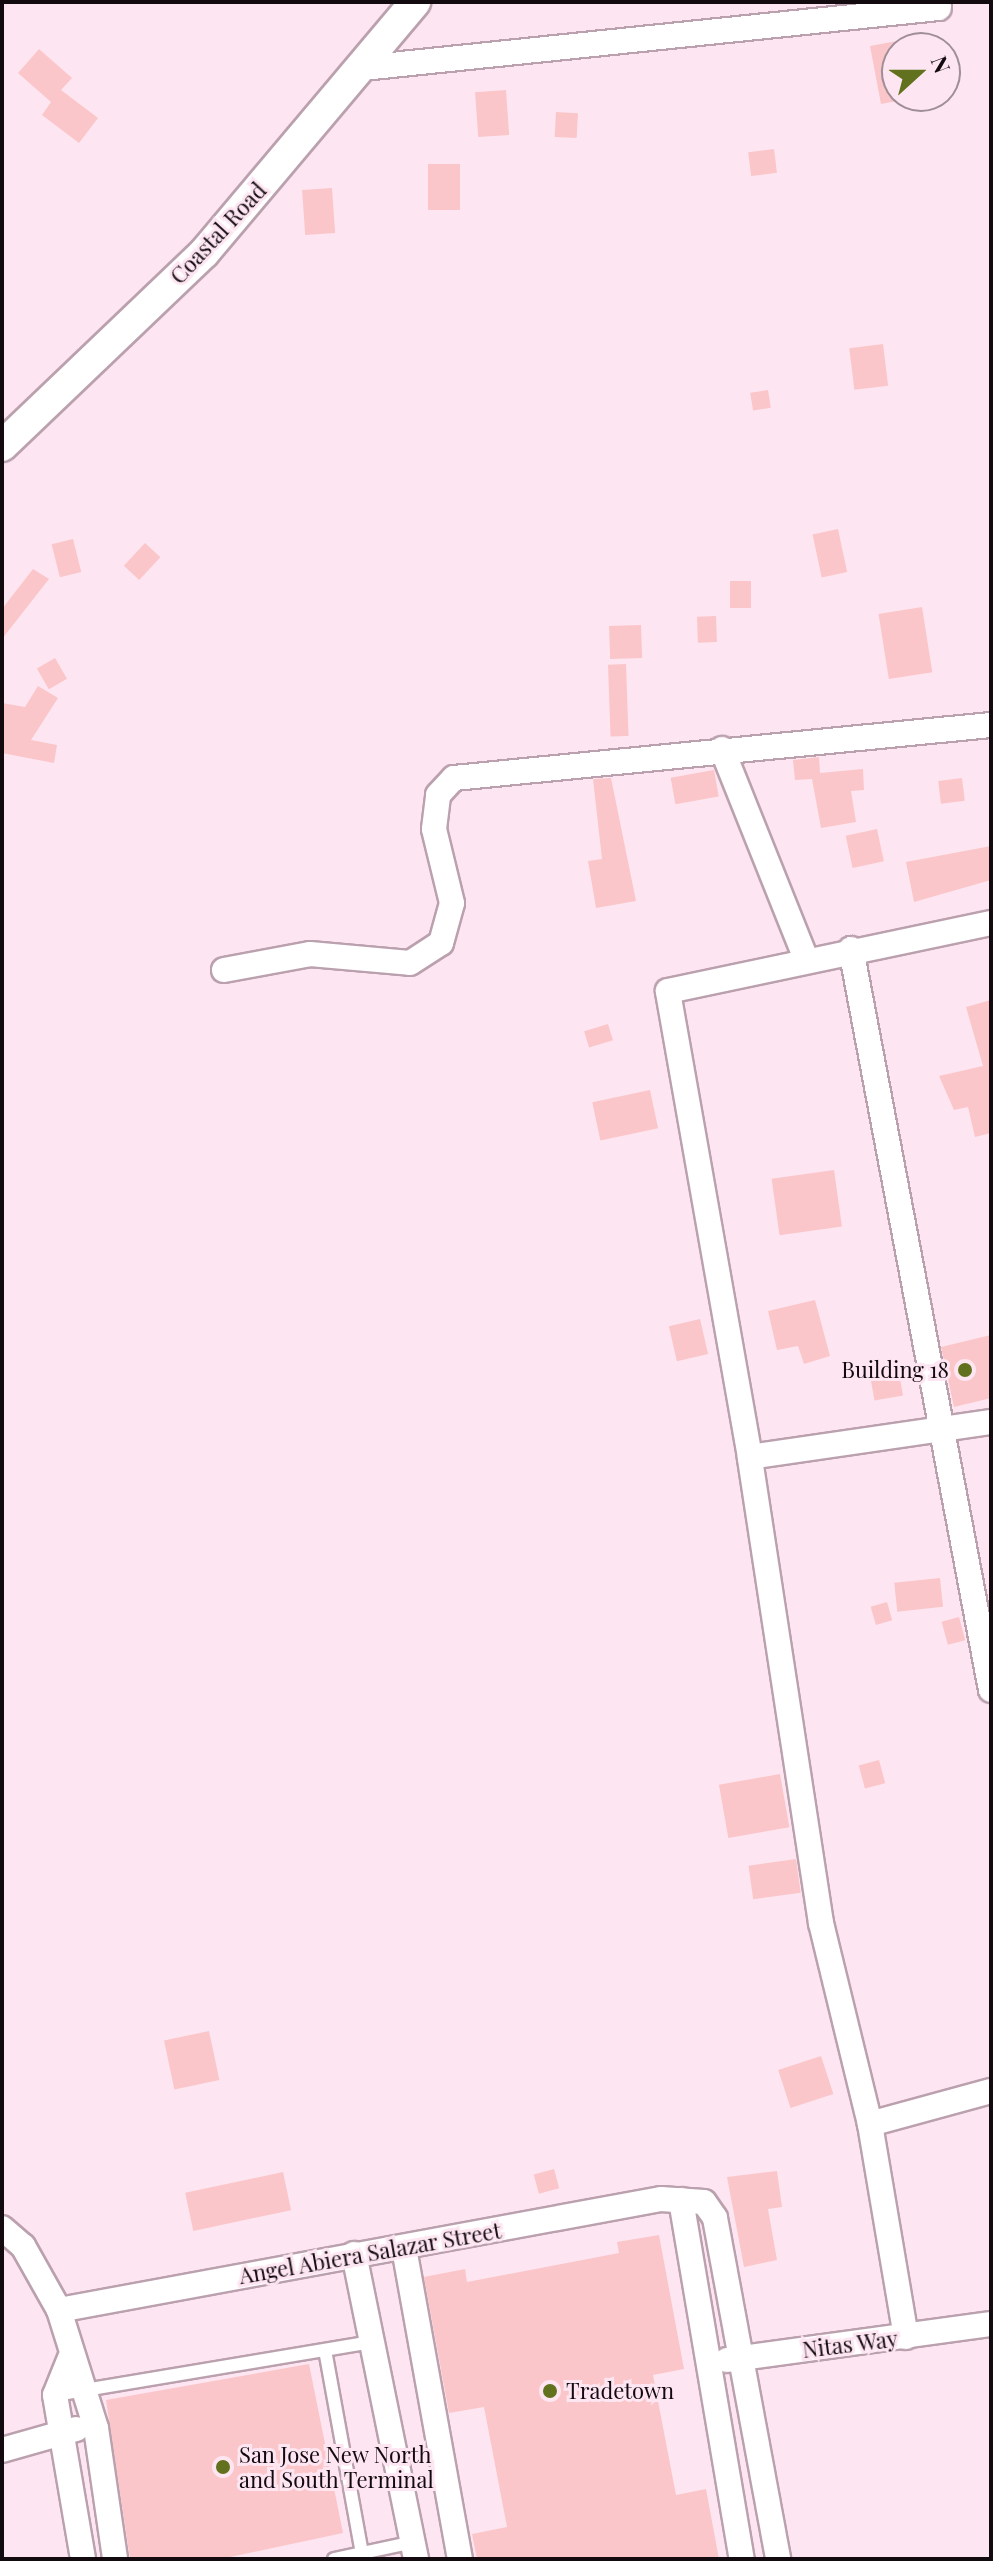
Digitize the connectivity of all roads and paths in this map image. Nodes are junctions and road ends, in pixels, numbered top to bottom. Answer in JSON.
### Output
{"nodes":[{"id":1,"x":415,"y":2,"type":"edge"},
{"id":2,"x":939,"y":8,"type":"dead end"},
{"id":3,"x":363,"y":68,"type":"junction"},
{"id":4,"x":2,"y":446,"type":"edge"},
{"id":5,"x":991,"y":725,"type":"edge"},
{"id":6,"x":722,"y":749,"type":"junction"},
{"id":7,"x":991,"y":923,"type":"edge"},
{"id":8,"x":851,"y":949,"type":"junction"},
{"id":9,"x":805,"y":957,"type":"junction"},
{"id":10,"x":224,"y":970,"type":"dead end"},
{"id":11,"x":991,"y":1422,"type":"edge"},
{"id":12,"x":940,"y":1431,"type":"junction"},
{"id":13,"x":750,"y":1457,"type":"junction"},
{"id":14,"x":991,"y":1690,"type":"edge"},
{"id":15,"x":991,"y":2091,"type":"edge"},
{"id":16,"x":870,"y":2124,"type":"junction"},
{"id":17,"x":681,"y":2200,"type":"junction"},
{"id":18,"x":2,"y":2228,"type":"edge"},
{"id":19,"x":404,"y":2248,"type":"junction"},
{"id":20,"x":354,"y":2254,"type":"junction"},
{"id":21,"x":59,"y":2310,"type":"junction"},
{"id":22,"x":991,"y":2324,"type":"edge"},
{"id":23,"x":906,"y":2337,"type":"junction"},
{"id":24,"x":372,"y":2342,"type":"junction"},
{"id":25,"x":325,"y":2350,"type":"junction"},
{"id":26,"x":70,"y":2358,"type":"junction"},
{"id":27,"x":740,"y":2358,"type":"junction"},
{"id":28,"x":708,"y":2362,"type":"junction"},
{"id":29,"x":81,"y":2392,"type":"junction"},
{"id":30,"x":55,"y":2395,"type":"junction"},
{"id":31,"x":96,"y":2428,"type":"junction"},
{"id":32,"x":61,"y":2430,"type":"junction"},
{"id":33,"x":2,"y":2450,"type":"edge"},
{"id":34,"x":414,"y":2551,"type":"edge"},
{"id":35,"x":362,"y":2553,"type":"junction"},
{"id":36,"x":83,"y":2559,"type":"edge"},
{"id":37,"x":115,"y":2559,"type":"edge"},
{"id":38,"x":334,"y":2559,"type":"edge"},
{"id":39,"x":460,"y":2559,"type":"edge"},
{"id":40,"x":742,"y":2559,"type":"edge"},
{"id":41,"x":778,"y":2559,"type":"edge"}],
"edges":[{"from":1,"to":3,"type":"street","name":"Coastal Road"},
{"from":2,"to":3,"type":"street"},
{"from":3,"to":4,"type":"street","name":"Coastal Road"},
{"from":5,"to":6,"type":"street"},
{"from":6,"to":9,"type":"street"},
{"from":6,"to":10,"type":"street"},
{"from":7,"to":8,"type":"street"},
{"from":8,"to":9,"type":"street"},
{"from":8,"to":12,"type":"street"},
{"from":9,"to":13,"type":"street"},
{"from":11,"to":12,"type":"street"},
{"from":12,"to":13,"type":"street"},
{"from":12,"to":14,"type":"street"},
{"from":13,"to":16,"type":"street"},
{"from":15,"to":16,"type":"street"},
{"from":16,"to":23,"type":"street"},
{"from":17,"to":19,"type":"street","name":"Angel Abiera Salazar Street"},
{"from":17,"to":27,"type":"street"},
{"from":17,"to":28,"type":"street"},
{"from":18,"to":21,"type":"street"},
{"from":19,"to":20,"type":"street","name":"Angel Abiera Salazar Street"},
{"from":19,"to":39,"type":"street"},
{"from":20,"to":21,"type":"street","name":"Angel Abiera Salazar Street"},
{"from":20,"to":24,"type":"street"},
{"from":21,"to":26,"type":"street"},
{"from":22,"to":23,"type":"street","name":"Nitas Way"},
{"from":23,"to":27,"type":"street","name":"Nitas Way"},
{"from":24,"to":25,"type":"lane"},
{"from":24,"to":34,"type":"street"},
{"from":25,"to":29,"type":"lane"},
{"from":25,"to":35,"type":"lane"},
{"from":26,"to":29,"type":"street"},
{"from":26,"to":30,"type":"street"},
{"from":27,"to":28,"type":"street","name":"Nitas Way"},
{"from":27,"to":41,"type":"street"},
{"from":28,"to":40,"type":"street"},
{"from":29,"to":30,"type":"lane"},
{"from":29,"to":31,"type":"street"},
{"from":30,"to":32,"type":"street"},
{"from":31,"to":32,"type":"street"},
{"from":31,"to":37,"type":"street"},
{"from":32,"to":33,"type":"street"},
{"from":32,"to":36,"type":"street"},
{"from":34,"to":35,"type":"lane"},
{"from":35,"to":38,"type":"lane"}]}
